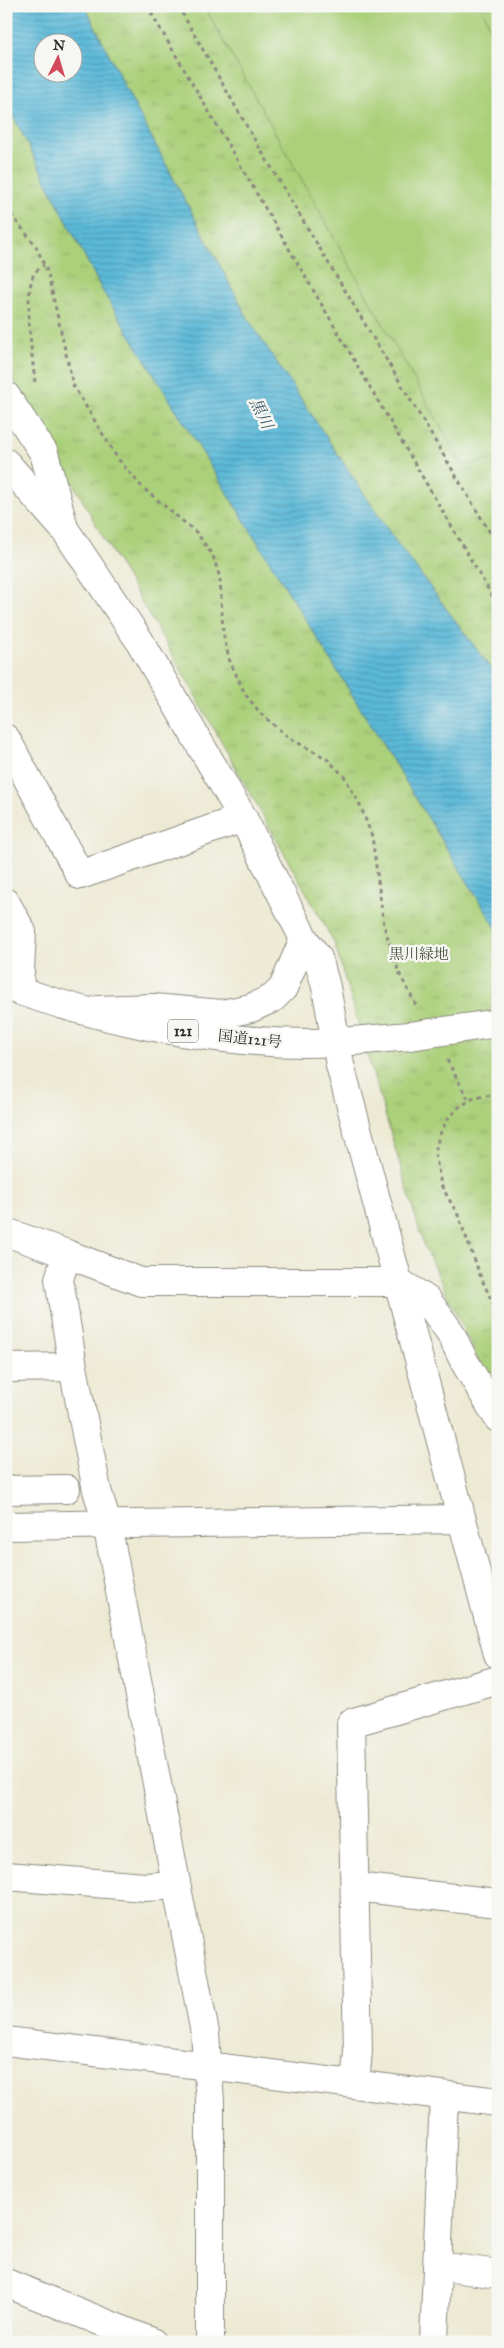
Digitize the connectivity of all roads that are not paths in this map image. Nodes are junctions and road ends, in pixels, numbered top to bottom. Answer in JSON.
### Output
{"nodes":[{"id":1,"x":6,"y":396,"type":"edge"},
{"id":2,"x":6,"y":463,"type":"edge"},
{"id":3,"x":65,"y":530,"type":"junction"},
{"id":4,"x":6,"y":739,"type":"edge"},
{"id":5,"x":243,"y":818,"type":"junction"},
{"id":6,"x":6,"y":903,"type":"edge"},
{"id":7,"x":304,"y":939,"type":"junction"},
{"id":8,"x":12,"y":989,"type":"edge"},
{"id":9,"x":82,"y":1011,"type":"junction"},
{"id":10,"x":498,"y":1023,"type":"edge"},
{"id":11,"x":337,"y":1043,"type":"junction"},
{"id":12,"x":6,"y":1232,"type":"edge"},
{"id":13,"x":67,"y":1254,"type":"junction"},
{"id":14,"x":399,"y":1282,"type":"junction"},
{"id":15,"x":73,"y":1367,"type":"junction"},
{"id":16,"x":6,"y":1368,"type":"edge"},
{"id":17,"x":498,"y":1418,"type":"edge"},
{"id":18,"x":66,"y":1489,"type":"dead end"},
{"id":19,"x":6,"y":1490,"type":"edge"},
{"id":20,"x":460,"y":1519,"type":"junction"},
{"id":21,"x":107,"y":1524,"type":"junction"},
{"id":22,"x":6,"y":1526,"type":"edge"},
{"id":23,"x":498,"y":1654,"type":"edge"},
{"id":24,"x":498,"y":1680,"type":"edge"},
{"id":25,"x":6,"y":1876,"type":"edge"},
{"id":26,"x":176,"y":1885,"type":"junction"},
{"id":27,"x":355,"y":1887,"type":"junction"},
{"id":28,"x":498,"y":1903,"type":"edge"},
{"id":29,"x":6,"y":2041,"type":"edge"},
{"id":30,"x":208,"y":2066,"type":"junction"},
{"id":31,"x":355,"y":2083,"type":"junction"},
{"id":32,"x":444,"y":2096,"type":"junction"},
{"id":33,"x":498,"y":2102,"type":"edge"},
{"id":34,"x":438,"y":2266,"type":"junction"},
{"id":35,"x":498,"y":2274,"type":"edge"},
{"id":36,"x":6,"y":2283,"type":"edge"},
{"id":37,"x":152,"y":2342,"type":"edge"},
{"id":38,"x":210,"y":2342,"type":"edge"},
{"id":39,"x":434,"y":2342,"type":"edge"}],
"edges":[{"from":1,"to":3,"type":"main road"},
{"from":2,"to":3,"type":"main road"},
{"from":3,"to":5,"type":"main road"},
{"from":4,"to":5,"type":"main road"},
{"from":5,"to":7,"type":"main road"},
{"from":6,"to":8,"type":"main road"},
{"from":7,"to":9,"type":"main road"},
{"from":7,"to":11,"type":"main road"},
{"from":8,"to":9,"type":"main road","name":"国道121号","number":"121"},
{"from":9,"to":11,"type":"main road","name":"国道121号","number":"121"},
{"from":10,"to":11,"type":"main road","name":"国道121号","number":"121","bridge":true},
{"from":11,"to":14,"type":"main road"},
{"from":12,"to":13,"type":"main road"},
{"from":13,"to":14,"type":"main road"},
{"from":13,"to":15,"type":"main road"},
{"from":14,"to":17,"type":"main road"},
{"from":14,"to":20,"type":"main road"},
{"from":15,"to":16,"type":"main road"},
{"from":15,"to":21,"type":"main road"},
{"from":18,"to":19,"type":"main road"},
{"from":20,"to":21,"type":"main road"},
{"from":20,"to":23,"type":"main road"},
{"from":21,"to":22,"type":"main road"},
{"from":21,"to":26,"type":"main road"},
{"from":24,"to":27,"type":"main road"},
{"from":25,"to":26,"type":"main road"},
{"from":26,"to":30,"type":"main road"},
{"from":27,"to":28,"type":"main road"},
{"from":27,"to":31,"type":"main road"},
{"from":29,"to":30,"type":"main road"},
{"from":30,"to":31,"type":"main road"},
{"from":30,"to":38,"type":"main road"},
{"from":31,"to":32,"type":"main road"},
{"from":32,"to":33,"type":"main road"},
{"from":32,"to":34,"type":"main road"},
{"from":34,"to":35,"type":"main road"},
{"from":34,"to":39,"type":"main road"},
{"from":36,"to":37,"type":"main road"}]}
